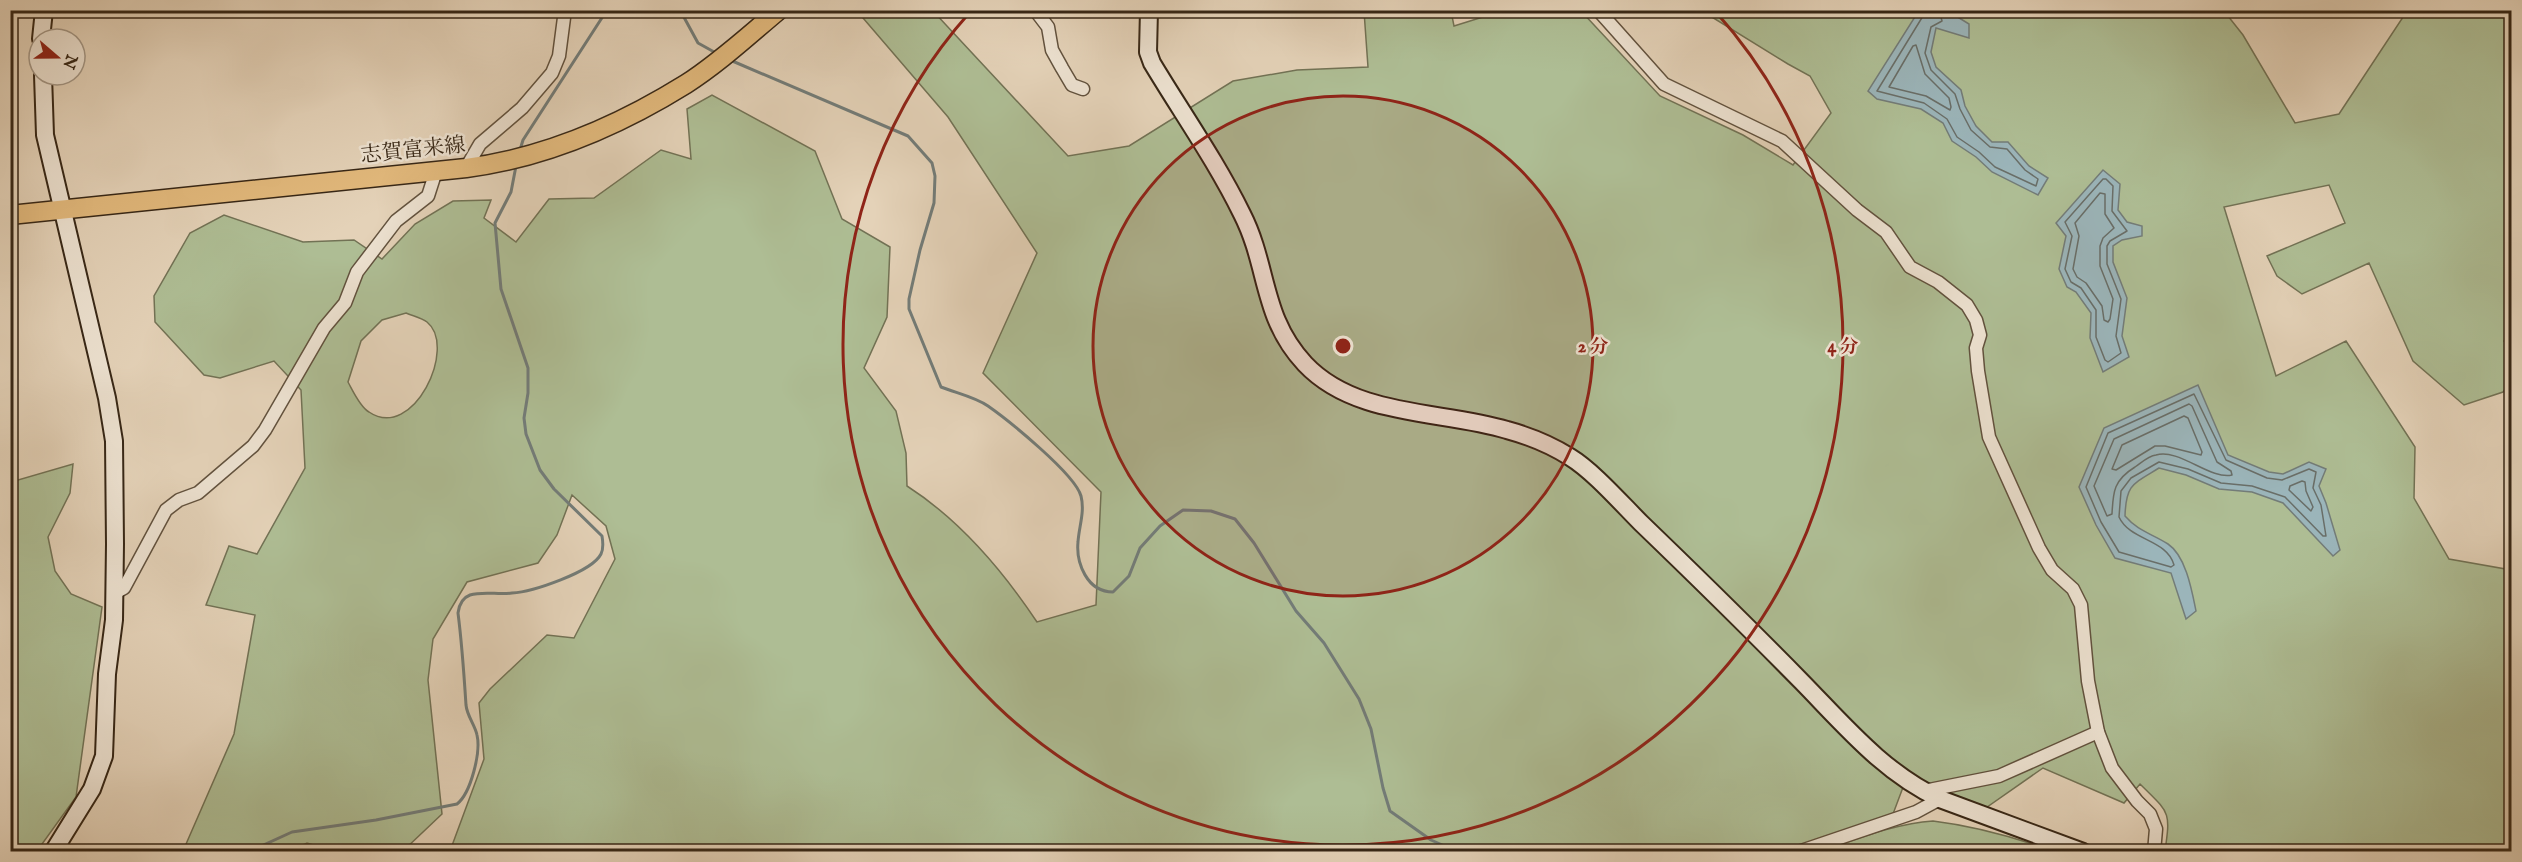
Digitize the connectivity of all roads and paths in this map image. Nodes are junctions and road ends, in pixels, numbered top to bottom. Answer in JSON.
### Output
{"nodes":[{"id":1,"x":44,"y":10,"type":"edge"},
{"id":2,"x":565,"y":10,"type":"edge"},
{"id":3,"x":779,"y":10,"type":"edge"},
{"id":4,"x":1035,"y":10,"type":"edge"},
{"id":5,"x":1149,"y":10,"type":"edge"},
{"id":6,"x":1598,"y":10,"type":"edge"},
{"id":7,"x":42,"y":27,"type":"edge"},
{"id":8,"x":43,"y":87,"type":"edge"},
{"id":9,"x":1083,"y":89,"type":"dead end"},
{"id":10,"x":466,"y":168,"type":"junction"},
{"id":11,"x":436,"y":171,"type":"junction"},
{"id":12,"x":64,"y":210,"type":"junction"},
{"id":13,"x":10,"y":215,"type":"edge"},
{"id":14,"x":115,"y":593,"type":"junction"},
{"id":15,"x":2098,"y":732,"type":"junction"},
{"id":16,"x":1922,"y":791,"type":"junction"},
{"id":17,"x":1940,"y":799,"type":"junction"},
{"id":18,"x":53,"y":852,"type":"edge"},
{"id":19,"x":1798,"y":852,"type":"edge"},
{"id":20,"x":2083,"y":852,"type":"edge"},
{"id":21,"x":2154,"y":852,"type":"edge"}],
"edges":[{"from":1,"to":7,"type":"street"},
{"from":2,"to":10,"type":"street"},
{"from":3,"to":10,"type":"main road","name":"志賀富来線"},
{"from":4,"to":9,"type":"street"},
{"from":5,"to":16,"type":"street"},
{"from":6,"to":15,"type":"street"},
{"from":8,"to":12,"type":"street"},
{"from":10,"to":11,"type":"main road","name":"志賀富来線"},
{"from":11,"to":12,"type":"main road","name":"志賀富来線"},
{"from":11,"to":14,"type":"street"},
{"from":12,"to":13,"type":"main road","name":"志賀富来線"},
{"from":12,"to":14,"type":"street"},
{"from":14,"to":18,"type":"street"},
{"from":15,"to":16,"type":"street"},
{"from":15,"to":21,"type":"street"},
{"from":16,"to":17,"type":"street"},
{"from":17,"to":19,"type":"street"},
{"from":17,"to":20,"type":"street"}]}
